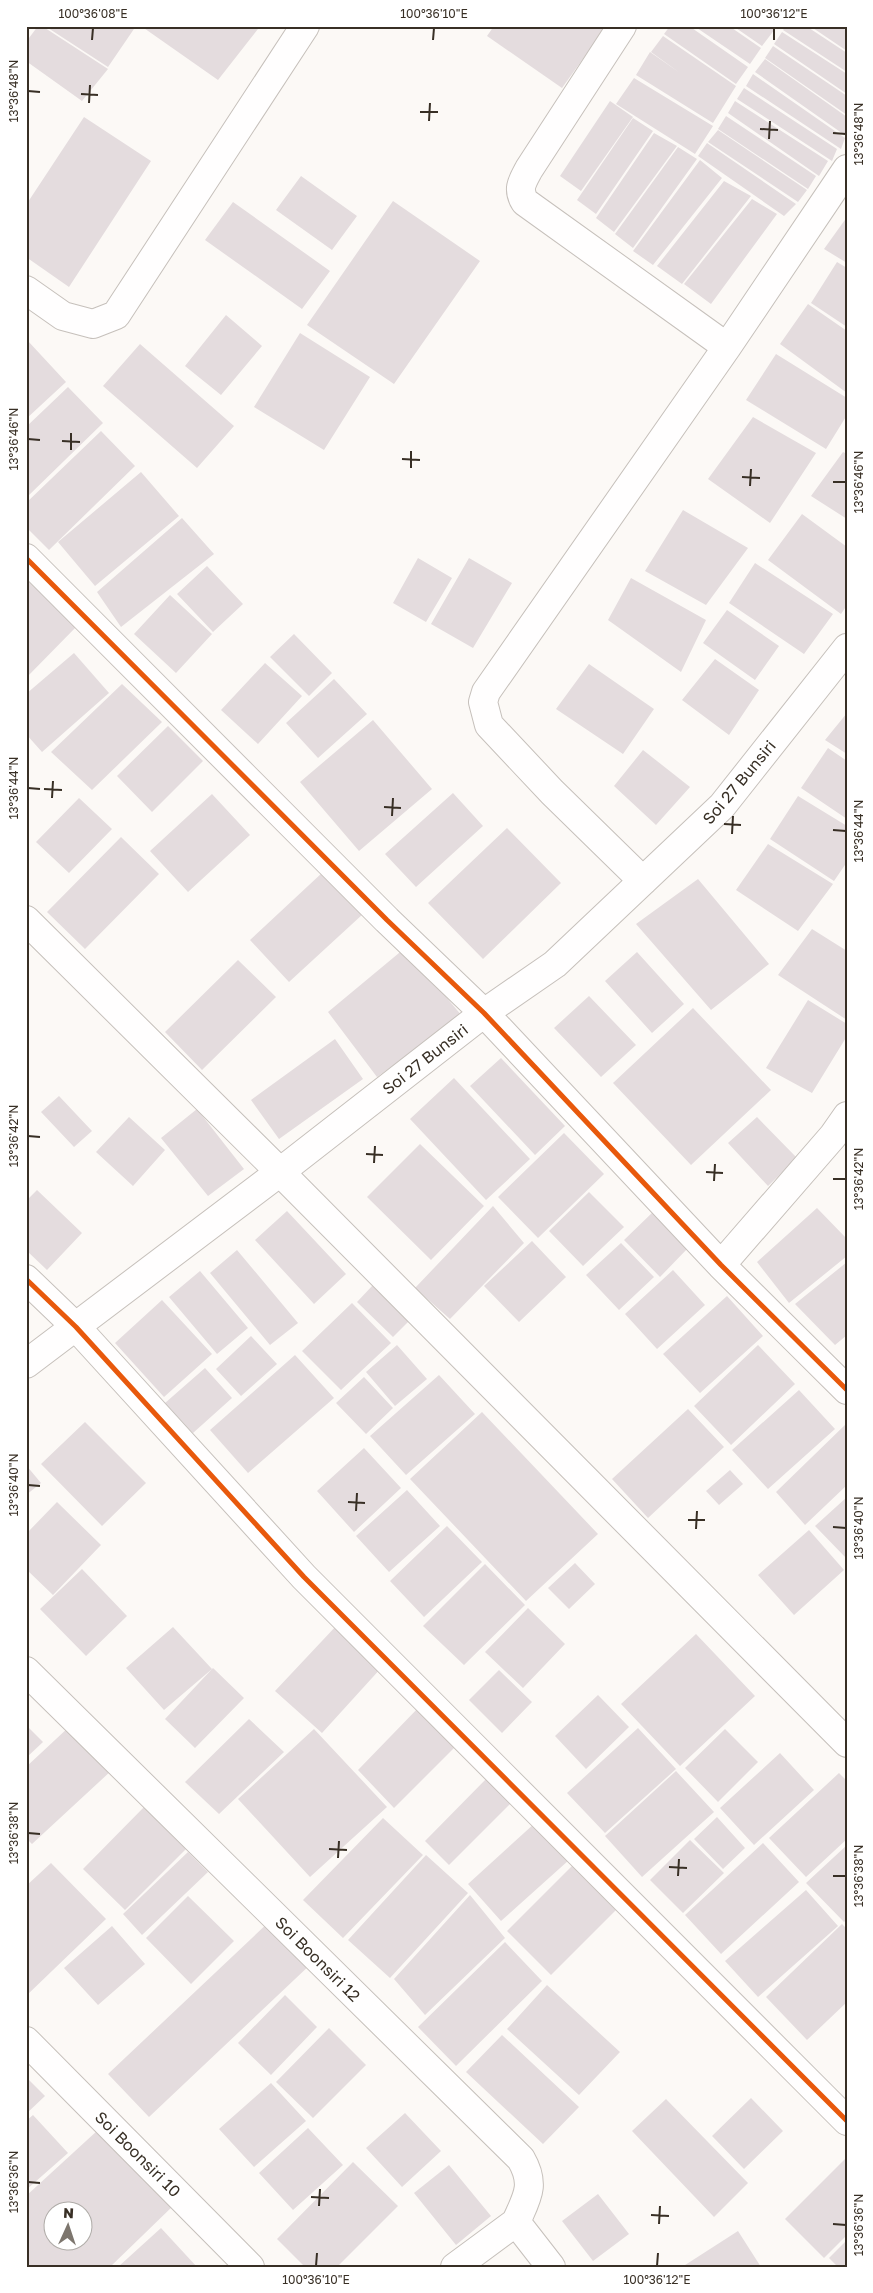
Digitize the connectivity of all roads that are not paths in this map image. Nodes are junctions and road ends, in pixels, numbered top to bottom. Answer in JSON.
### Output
{"nodes":[{"id":1,"x":305,"y":26,"type":"edge"},
{"id":2,"x":622,"y":26,"type":"edge"},
{"id":3,"x":847,"y":169,"type":"edge"},
{"id":4,"x":26,"y":290,"type":"edge"},
{"id":5,"x":728,"y":347,"type":"junction"},
{"id":6,"x":26,"y":558,"type":"edge"},
{"id":7,"x":847,"y":648,"type":"edge"},
{"id":8,"x":643,"y":881,"type":"junction"},
{"id":9,"x":26,"y":920,"type":"edge"},
{"id":10,"x":484,"y":1013,"type":"junction"},
{"id":11,"x":840,"y":1126,"type":"edge"},
{"id":12,"x":280,"y":1172,"type":"junction"},
{"id":13,"x":721,"y":1265,"type":"junction"},
{"id":14,"x":26,"y":1279,"type":"edge"},
{"id":15,"x":76,"y":1327,"type":"junction"},
{"id":16,"x":26,"y":1364,"type":"edge"},
{"id":17,"x":847,"y":1390,"type":"edge"},
{"id":18,"x":26,"y":1671,"type":"edge"},
{"id":19,"x":847,"y":1743,"type":"edge"},
{"id":20,"x":26,"y":2041,"type":"edge"},
{"id":21,"x":847,"y":2121,"type":"edge"},
{"id":22,"x":516,"y":2222,"type":"junction"},
{"id":23,"x":250,"y":2267,"type":"edge"},
{"id":24,"x":455,"y":2267,"type":"edge"},
{"id":25,"x":551,"y":2267,"type":"edge"}],
"edges":[{"from":1,"to":4,"type":"street"},
{"from":2,"to":5,"type":"street"},
{"from":3,"to":5,"type":"street"},
{"from":5,"to":8,"type":"street"},
{"from":6,"to":10,"type":"street"},
{"from":7,"to":8,"type":"street","name":"Soi 27 Bunsiri"},
{"from":8,"to":10,"type":"street","name":"Soi 27 Bunsiri"},
{"from":9,"to":12,"type":"street"},
{"from":10,"to":12,"type":"street","name":"Soi 27 Bunsiri"},
{"from":10,"to":13,"type":"street"},
{"from":11,"to":13,"type":"street"},
{"from":12,"to":15,"type":"street","name":"Soi 27 Bunsiri"},
{"from":12,"to":19,"type":"street"},
{"from":13,"to":17,"type":"street"},
{"from":14,"to":15,"type":"street"},
{"from":15,"to":16,"type":"street","name":"Soi 27 Bunsiri"},
{"from":15,"to":21,"type":"street"},
{"from":18,"to":22,"type":"street","name":"Soi Boonsiri 12"},
{"from":20,"to":23,"type":"street","name":"Soi Boonsiri 10"},
{"from":22,"to":24,"type":"street"},
{"from":22,"to":25,"type":"street"}]}
